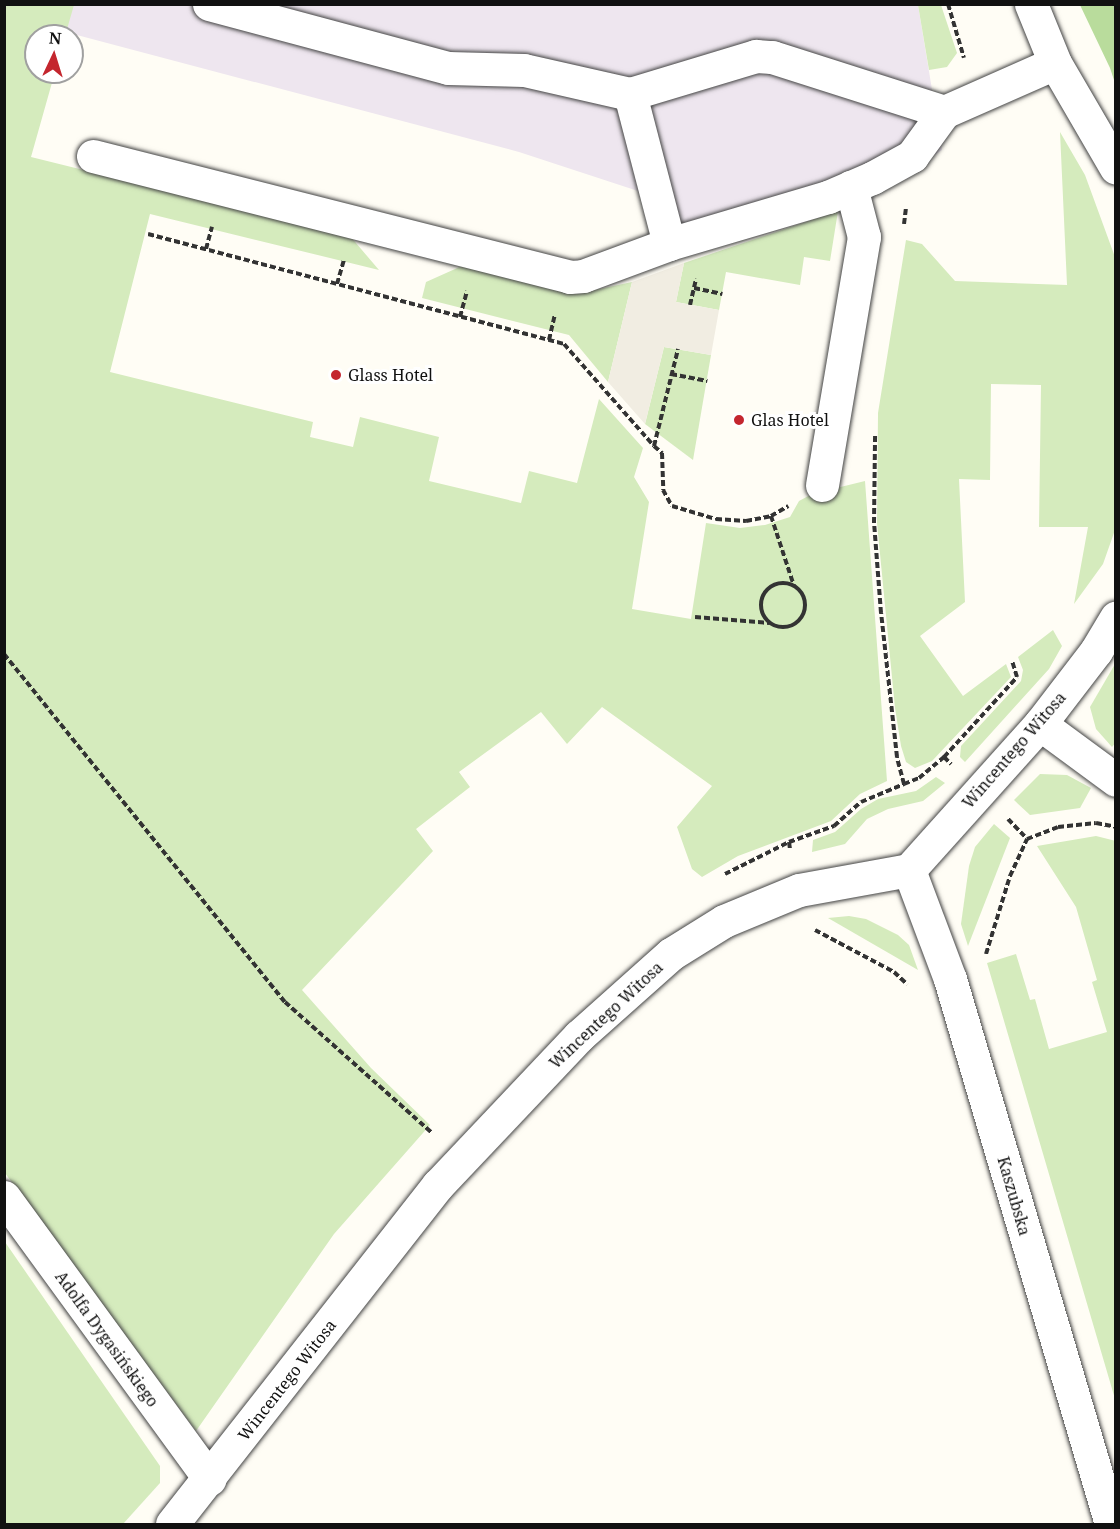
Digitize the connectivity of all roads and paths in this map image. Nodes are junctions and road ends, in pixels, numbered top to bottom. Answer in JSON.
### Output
{"nodes":[{"id":1,"x":209,"y":4,"type":"edge"},
{"id":2,"x":948,"y":4,"type":"edge"},
{"id":3,"x":1031,"y":4,"type":"edge"},
{"id":4,"x":1055,"y":63,"type":"junction"},
{"id":5,"x":962,"y":64,"type":"dead end"},
{"id":6,"x":630,"y":94,"type":"junction"},
{"id":7,"x":944,"y":112,"type":"junction"},
{"id":8,"x":93,"y":156,"type":"dead end"},
{"id":9,"x":912,"y":156,"type":"junction"},
{"id":10,"x":1116,"y":168,"type":"edge"},
{"id":11,"x":851,"y":187,"type":"junction"},
{"id":12,"x":904,"y":229,"type":"dead end"},
{"id":13,"x":148,"y":234,"type":"dead end"},
{"id":14,"x":669,"y":244,"type":"junction"},
{"id":15,"x":694,"y":288,"type":"dead end"},
{"id":16,"x":722,"y":294,"type":"dead end"},
{"id":17,"x":678,"y":349,"type":"dead end"},
{"id":18,"x":671,"y":374,"type":"junction"},
{"id":19,"x":707,"y":381,"type":"dead end"},
{"id":20,"x":875,"y":424,"type":"dead end"},
{"id":21,"x":654,"y":446,"type":"junction"},
{"id":22,"x":822,"y":485,"type":"joint"},
{"id":23,"x":771,"y":516,"type":"junction"},
{"id":24,"x":794,"y":586,"type":"junction"},
{"id":25,"x":695,"y":617,"type":"dead end"},
{"id":26,"x":1116,"y":618,"type":"edge"},
{"id":27,"x":771,"y":623,"type":"junction"},
{"id":28,"x":4,"y":654,"type":"edge"},
{"id":29,"x":1012,"y":661,"type":"dead end"},
{"id":30,"x":1040,"y":724,"type":"junction"},
{"id":31,"x":944,"y":757,"type":"dead end"},
{"id":32,"x":1116,"y":780,"type":"edge"},
{"id":33,"x":1116,"y":827,"type":"edge"},
{"id":34,"x":789,"y":842,"type":"dead end"},
{"id":35,"x":909,"y":870,"type":"junction"},
{"id":36,"x":799,"y":890,"type":"junction"},
{"id":37,"x":950,"y":979,"type":"junction"},
{"id":38,"x":460,"y":1162,"type":"junction"},
{"id":39,"x":4,"y":1197,"type":"edge"},
{"id":40,"x":210,"y":1479,"type":"junction"},
{"id":41,"x":171,"y":1524,"type":"edge"},
{"id":42,"x":1111,"y":1524,"type":"edge"}],
"edges":[{"from":1,"to":6,"type":"street"},
{"from":2,"to":5,"type":"path"},
{"from":3,"to":4,"type":"street"},
{"from":4,"to":7,"type":"street"},
{"from":4,"to":10,"type":"street"},
{"from":6,"to":7,"type":"street"},
{"from":6,"to":14,"type":"street"},
{"from":7,"to":9,"type":"street"},
{"from":8,"to":14,"type":"street"},
{"from":9,"to":11,"type":"street"},
{"from":9,"to":12,"type":"path"},
{"from":11,"to":14,"type":"street"},
{"from":11,"to":22,"type":"street"},
{"from":13,"to":21,"type":"path"},
{"from":15,"to":16,"type":"path"},
{"from":17,"to":18,"type":"path"},
{"from":18,"to":19,"type":"path"},
{"from":18,"to":21,"type":"path"},
{"from":20,"to":34,"type":"path"},
{"from":21,"to":23,"type":"path"},
{"from":22,"to":23,"type":"path"},
{"from":23,"to":24,"type":"path"},
{"from":24,"to":27,"type":"path"},
{"from":24,"to":27,"type":"path"},
{"from":25,"to":27,"type":"path"},
{"from":26,"to":30,"type":"street","name":"Wincentego Witosa"},
{"from":28,"to":38,"type":"path"},
{"from":29,"to":31,"type":"path"},
{"from":30,"to":32,"type":"street"},
{"from":30,"to":35,"type":"street","name":"Wincentego Witosa"},
{"from":33,"to":37,"type":"path"},
{"from":35,"to":36,"type":"street","name":"Wincentego Witosa"},
{"from":35,"to":37,"type":"street","name":"Kaszubska"},
{"from":36,"to":37,"type":"path"},
{"from":36,"to":38,"type":"street","name":"Wincentego Witosa"},
{"from":37,"to":42,"type":"street","name":"Kaszubska"},
{"from":38,"to":40,"type":"street","name":"Wincentego Witosa"},
{"from":39,"to":40,"type":"street","name":"Adolfa Dygasińskiego"},
{"from":40,"to":41,"type":"street","name":"Wincentego Witosa"}]}
